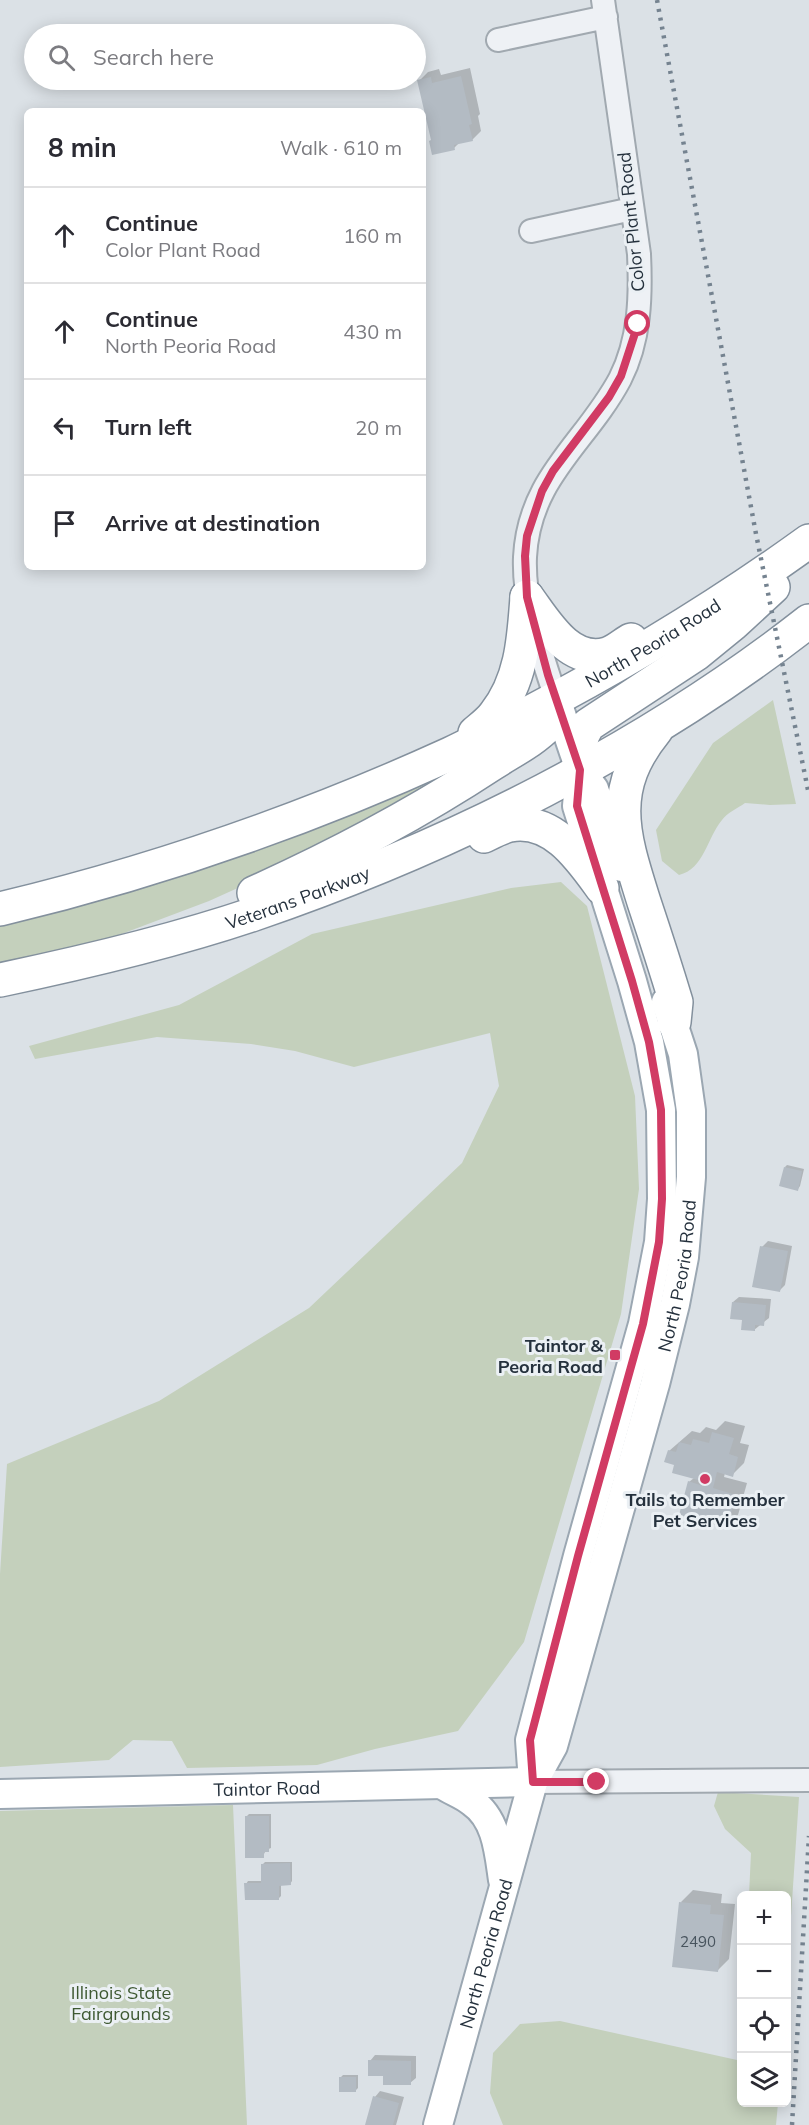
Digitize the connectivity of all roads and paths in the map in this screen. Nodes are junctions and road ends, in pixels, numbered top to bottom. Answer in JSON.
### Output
{"nodes":[{"id":1,"x":604,"y":8,"type":"edge"},
{"id":2,"x":498,"y":40,"type":"dead end"},
{"id":3,"x":632,"y":209,"type":"junction"},
{"id":4,"x":531,"y":231,"type":"dead end"},
{"id":5,"x":809,"y":541,"type":"edge"},
{"id":6,"x":809,"y":553,"type":"edge"},
{"id":7,"x":527,"y":597,"type":"junction"},
{"id":8,"x":712,"y":608,"type":"junction"},
{"id":9,"x":809,"y":621,"type":"edge"},
{"id":10,"x":556,"y":699,"type":"junction"},
{"id":11,"x":661,"y":724,"type":"junction"},
{"id":12,"x":451,"y":754,"type":"junction"},
{"id":13,"x":580,"y":770,"type":"junction"},
{"id":14,"x":602,"y":888,"type":"junction"},
{"id":15,"x":0,"y":909,"type":"edge"},
{"id":16,"x":253,"y":914,"type":"junction"},
{"id":17,"x":145,"y":946,"type":"junction"},
{"id":18,"x":0,"y":980,"type":"edge"},
{"id":19,"x":674,"y":1022,"type":"junction"},
{"id":20,"x":809,"y":1780,"type":"edge"},
{"id":21,"x":533,"y":1782,"type":"junction"},
{"id":22,"x":443,"y":1785,"type":"junction"},
{"id":23,"x":0,"y":1794,"type":"edge"},
{"id":24,"x":504,"y":1886,"type":"junction"},
{"id":25,"x":438,"y":2125,"type":"edge"}],
"edges":[{"from":1,"to":2,"type":"street"},
{"from":1,"to":3,"type":"street","name":"Color Plant Road"},
{"from":3,"to":4,"type":"street"},
{"from":3,"to":7,"type":"street","name":"Color Plant Road"},
{"from":5,"to":8,"type":"highway","name":"North Peoria Road"},
{"from":6,"to":13,"type":"highway"},
{"from":7,"to":8,"type":"highway"},
{"from":7,"to":10,"type":"street","name":"Color Plant Road"},
{"from":7,"to":12,"type":"highway"},
{"from":8,"to":10,"type":"highway","name":"North Peoria Road"},
{"from":9,"to":11,"type":"highway"},
{"from":10,"to":12,"type":"highway"},
{"from":10,"to":13,"type":"main road","name":"North Peoria Road"},
{"from":10,"to":17,"type":"highway"},
{"from":11,"to":13,"type":"highway"},
{"from":11,"to":19,"type":"highway"},
{"from":12,"to":15,"type":"highway"},
{"from":13,"to":14,"type":"main road","name":"North Peoria Road"},
{"from":13,"to":16,"type":"highway","name":"Veterans Parkway"},
{"from":13,"to":19,"type":"main road","name":"North Peoria Road"},
{"from":14,"to":16,"type":"highway"},
{"from":14,"to":21,"type":"main road","name":"North Peoria Road"},
{"from":16,"to":17,"type":"highway","name":"Veterans Parkway"},
{"from":17,"to":18,"type":"highway","name":"Veterans Parkway"},
{"from":19,"to":21,"type":"main road","name":"North Peoria Road"},
{"from":20,"to":21,"type":"street"},
{"from":21,"to":22,"type":"main road","name":"Taintor Road"},
{"from":21,"to":24,"type":"main road","name":"North Peoria Road"},
{"from":22,"to":23,"type":"main road","name":"Taintor Road"},
{"from":22,"to":24,"type":"main road"},
{"from":24,"to":25,"type":"main road","name":"North Peoria Road"}]}
